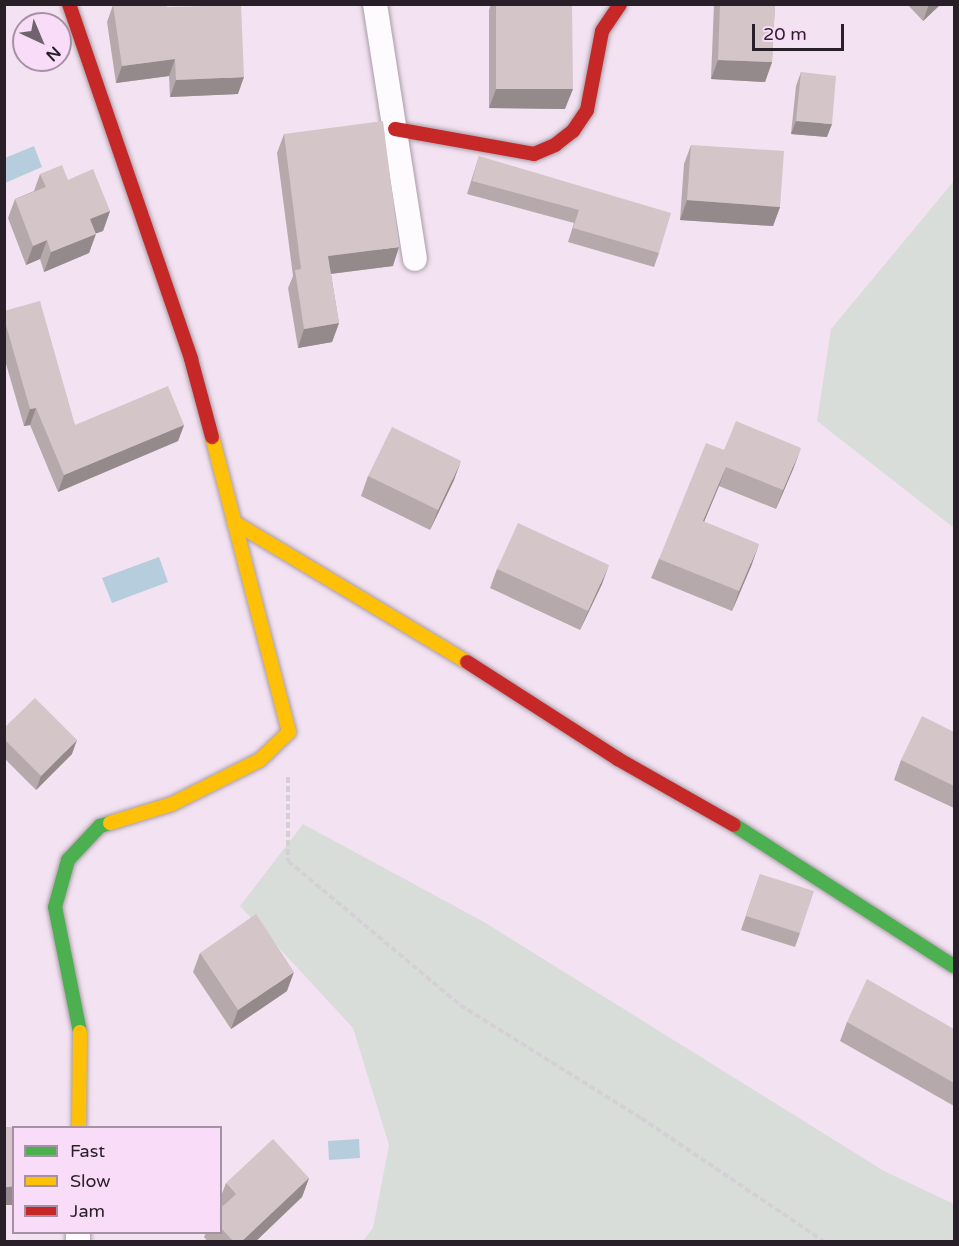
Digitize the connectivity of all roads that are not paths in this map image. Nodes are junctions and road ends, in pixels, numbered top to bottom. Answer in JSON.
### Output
{"nodes":[{"id":1,"x":69,"y":4,"type":"edge"},
{"id":2,"x":375,"y":4,"type":"edge"},
{"id":3,"x":620,"y":4,"type":"edge"},
{"id":4,"x":395,"y":129,"type":"junction"},
{"id":5,"x":415,"y":259,"type":"dead end"},
{"id":6,"x":234,"y":522,"type":"junction"},
{"id":7,"x":954,"y":966,"type":"edge"},
{"id":8,"x":79,"y":1126,"type":"edge"}],
"edges":[{"from":1,"to":6,"type":"street"},
{"from":2,"to":4,"type":"street"},
{"from":3,"to":4,"type":"street"},
{"from":4,"to":5,"type":"street"},
{"from":6,"to":7,"type":"street"},
{"from":6,"to":8,"type":"street"}]}
